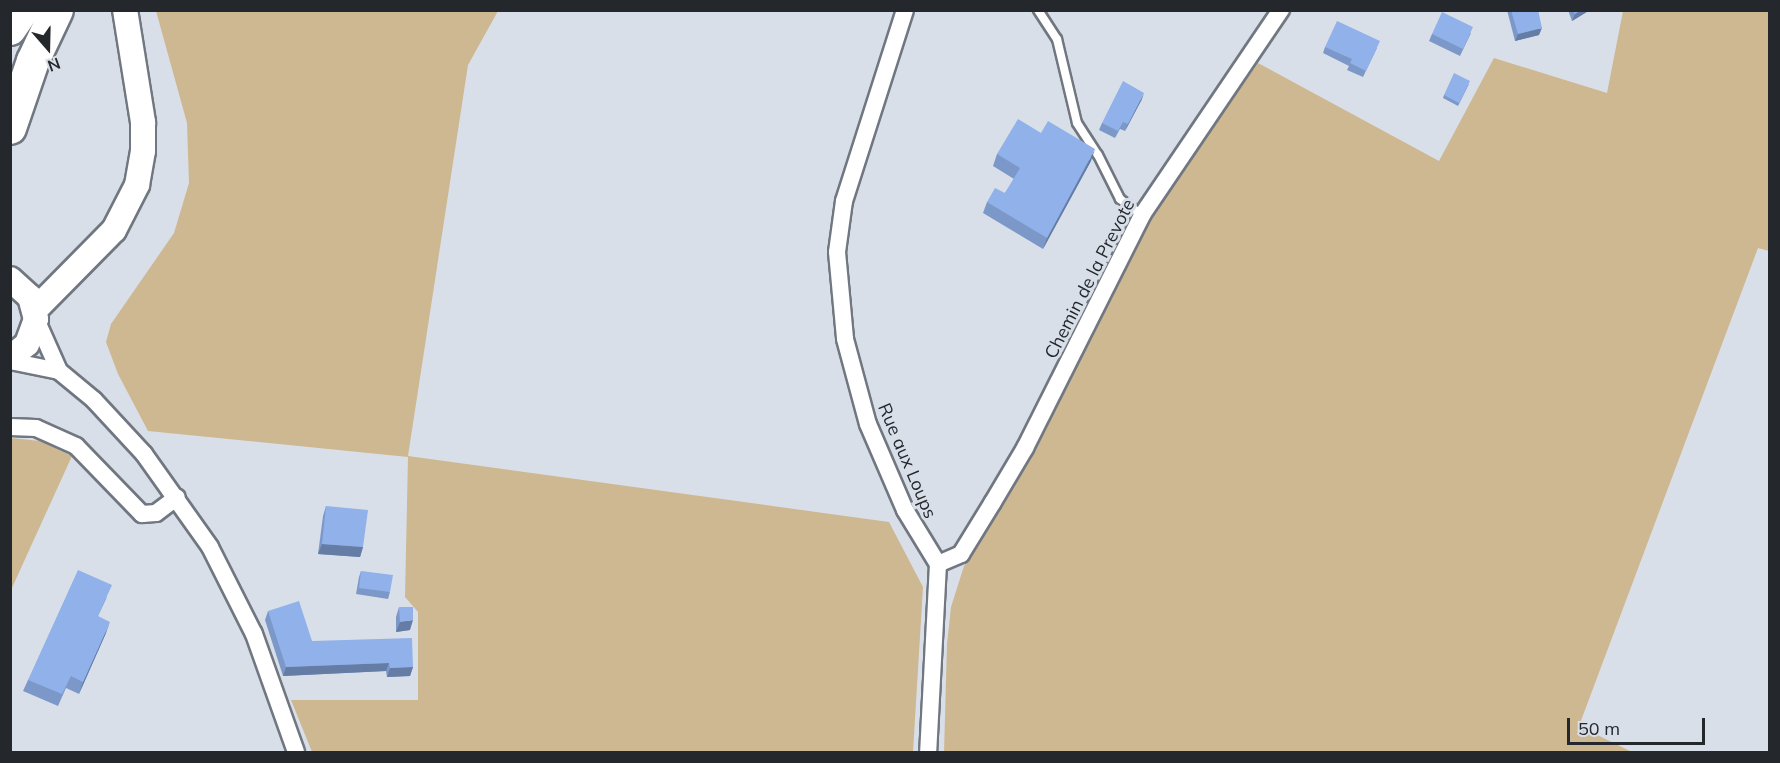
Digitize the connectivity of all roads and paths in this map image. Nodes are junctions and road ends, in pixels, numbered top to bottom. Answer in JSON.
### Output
{"nodes":[{"id":1,"x":23,"y":10,"type":"edge"},
{"id":2,"x":57,"y":10,"type":"edge"},
{"id":3,"x":125,"y":10,"type":"edge"},
{"id":4,"x":905,"y":10,"type":"edge"},
{"id":5,"x":1038,"y":10,"type":"edge"},
{"id":6,"x":1281,"y":10,"type":"edge"},
{"id":7,"x":10,"y":29,"type":"edge"},
{"id":8,"x":10,"y":128,"type":"edge"},
{"id":9,"x":1142,"y":216,"type":"junction"},
{"id":10,"x":71,"y":273,"type":"junction"},
{"id":11,"x":16,"y":282,"type":"edge"},
{"id":12,"x":35,"y":314,"type":"junction"},
{"id":13,"x":10,"y":360,"type":"edge"},
{"id":14,"x":59,"y":370,"type":"junction"},
{"id":15,"x":10,"y":427,"type":"edge"},
{"id":16,"x":177,"y":497,"type":"junction"},
{"id":17,"x":938,"y":564,"type":"junction"},
{"id":18,"x":296,"y":753,"type":"edge"},
{"id":19,"x":928,"y":753,"type":"edge"}],
"edges":[{"from":1,"to":7,"type":"highway"},
{"from":2,"to":8,"type":"highway"},
{"from":3,"to":10,"type":"street"},
{"from":4,"to":17,"type":"street","name":"Rue aux Loups"},
{"from":5,"to":9,"type":"lane"},
{"from":6,"to":9,"type":"street","name":"Chemin de la Prevote"},
{"from":9,"to":17,"type":"street","name":"Chemin de la Prevote"},
{"from":10,"to":11,"type":"street"},
{"from":10,"to":12,"type":"street"},
{"from":11,"to":12,"type":"street"},
{"from":12,"to":13,"type":"street"},
{"from":12,"to":14,"type":"street"},
{"from":13,"to":14,"type":"street"},
{"from":14,"to":16,"type":"street"},
{"from":15,"to":16,"type":"street"},
{"from":16,"to":18,"type":"street"},
{"from":17,"to":19,"type":"street"}]}
